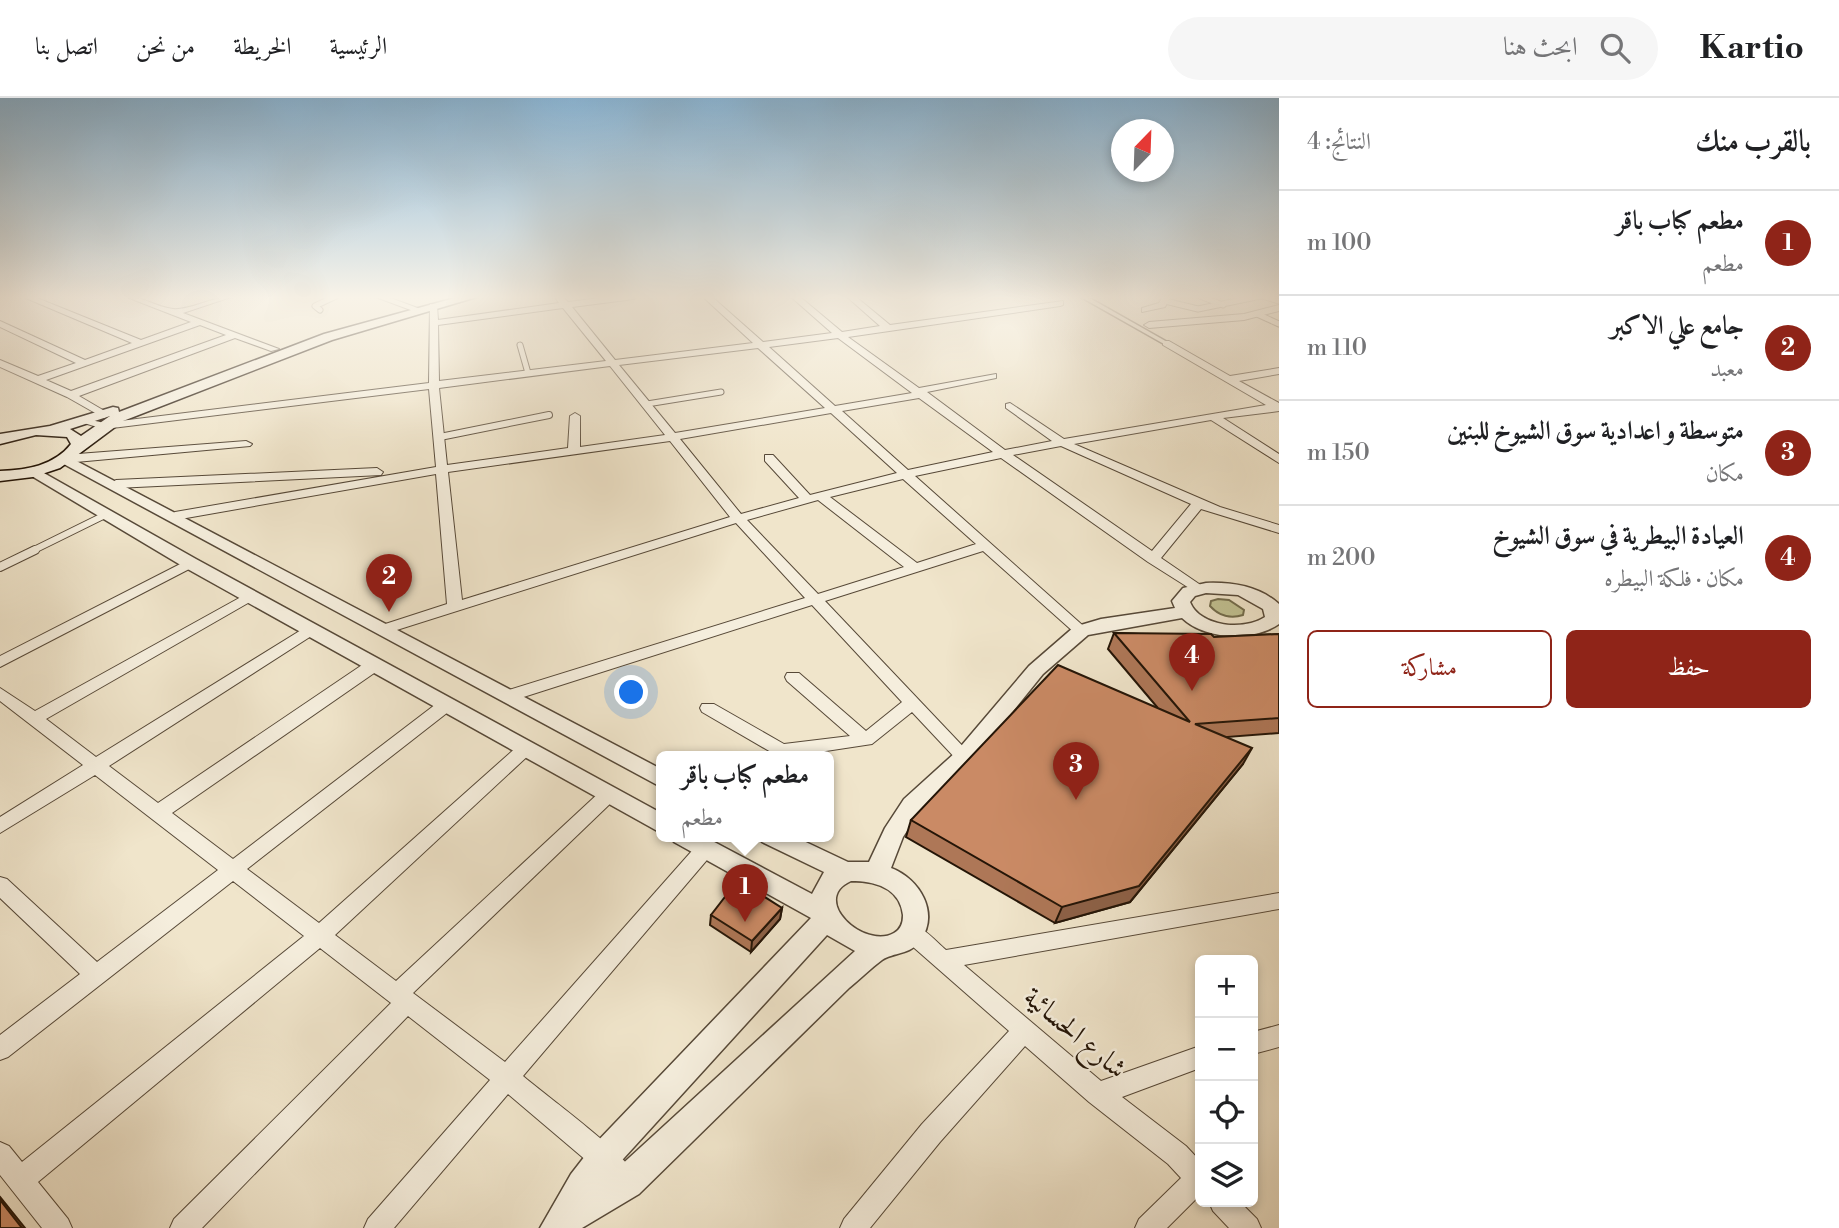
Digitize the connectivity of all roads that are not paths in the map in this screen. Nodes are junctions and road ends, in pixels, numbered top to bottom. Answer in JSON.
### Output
{"nodes":[{"id":1,"x":54,"y":349,"type":"edge"},
{"id":2,"x":124,"y":349,"type":"edge"},
{"id":3,"x":197,"y":349,"type":"edge"},
{"id":4,"x":274,"y":349,"type":"edge"},
{"id":5,"x":296,"y":349,"type":"edge"},
{"id":6,"x":433,"y":349,"type":"edge"},
{"id":7,"x":521,"y":349,"type":"edge"},
{"id":8,"x":601,"y":349,"type":"edge"},
{"id":9,"x":729,"y":349,"type":"edge"},
{"id":10,"x":763,"y":349,"type":"edge"},
{"id":11,"x":860,"y":349,"type":"edge"},
{"id":12,"x":1176,"y":349,"type":"edge"},
{"id":13,"x":84,"y":362,"type":"junction"},
{"id":14,"x":0,"y":363,"type":"edge"},
{"id":15,"x":613,"y":363,"type":"junction"},
{"id":16,"x":1279,"y":371,"type":"edge"},
{"id":17,"x":528,"y":373,"type":"junction"},
{"id":18,"x":992,"y":376,"type":"dead end"},
{"id":19,"x":1228,"y":379,"type":"junction"},
{"id":20,"x":37,"y":380,"type":"junction"},
{"id":21,"x":434,"y":386,"type":"junction"},
{"id":22,"x":721,"y":392,"type":"dead end"},
{"id":23,"x":921,"y":392,"type":"junction"},
{"id":24,"x":71,"y":395,"type":"junction"},
{"id":25,"x":647,"y":404,"type":"junction"},
{"id":26,"x":1010,"y":406,"type":"dead end"},
{"id":27,"x":1278,"y":407,"type":"edge"},
{"id":28,"x":833,"y":411,"type":"junction"},
{"id":29,"x":549,"y":415,"type":"dead end"},
{"id":30,"x":575,"y":416,"type":"dead end"},
{"id":31,"x":1213,"y":417,"type":"junction"},
{"id":32,"x":104,"y":420,"type":"junction"},
{"id":33,"x":51,"y":430,"type":"junction"},
{"id":34,"x":4,"y":434,"type":"edge"},
{"id":35,"x":440,"y":437,"type":"junction"},
{"id":36,"x":674,"y":437,"type":"junction"},
{"id":37,"x":1061,"y":442,"type":"junction"},
{"id":38,"x":246,"y":443,"type":"dead end"},
{"id":39,"x":79,"y":444,"type":"junction"},
{"id":40,"x":574,"y":451,"type":"junction"},
{"id":41,"x":1005,"y":456,"type":"junction"},
{"id":42,"x":769,"y":458,"type":"dead end"},
{"id":43,"x":65,"y":459,"type":"junction"},
{"id":44,"x":1279,"y":459,"type":"edge"},
{"id":45,"x":443,"y":469,"type":"junction"},
{"id":46,"x":35,"y":472,"type":"junction"},
{"id":47,"x":904,"y":475,"type":"junction"},
{"id":48,"x":0,"y":476,"type":"edge"},
{"id":49,"x":116,"y":484,"type":"junction"},
{"id":50,"x":822,"y":497,"type":"junction"},
{"id":51,"x":808,"y":500,"type":"junction"},
{"id":52,"x":1199,"y":503,"type":"junction"},
{"id":53,"x":107,"y":514,"type":"junction"},
{"id":54,"x":175,"y":516,"type":"junction"},
{"id":55,"x":739,"y":519,"type":"junction"},
{"id":56,"x":1279,"y":529,"type":"edge"},
{"id":57,"x":984,"y":546,"type":"junction"},
{"id":58,"x":1153,"y":559,"type":"junction"},
{"id":59,"x":190,"y":563,"type":"junction"},
{"id":60,"x":0,"y":566,"type":"edge"},
{"id":61,"x":916,"y":569,"type":"junction"},
{"id":62,"x":1197,"y":589,"type":"junction"},
{"id":63,"x":250,"y":596,"type":"junction"},
{"id":64,"x":814,"y":602,"type":"junction"},
{"id":65,"x":1274,"y":603,"type":"edge"},
{"id":66,"x":455,"y":607,"type":"junction"},
{"id":67,"x":1186,"y":612,"type":"junction"},
{"id":68,"x":310,"y":630,"type":"junction"},
{"id":69,"x":1081,"y":631,"type":"junction"},
{"id":70,"x":388,"y":633,"type":"junction"},
{"id":71,"x":0,"y":662,"type":"edge"},
{"id":72,"x":368,"y":662,"type":"junction"},
{"id":73,"x":793,"y":677,"type":"dead end"},
{"id":74,"x":0,"y":693,"type":"edge"},
{"id":75,"x":505,"y":697,"type":"junction"},
{"id":76,"x":912,"y":703,"type":"junction"},
{"id":77,"x":446,"y":705,"type":"junction"},
{"id":78,"x":708,"y":708,"type":"dead end"},
{"id":79,"x":33,"y":719,"type":"junction"},
{"id":80,"x":866,"y":740,"type":"junction"},
{"id":81,"x":525,"y":749,"type":"junction"},
{"id":82,"x":964,"y":757,"type":"junction"},
{"id":83,"x":95,"y":766,"type":"junction"},
{"id":84,"x":656,"y":776,"type":"edge"},
{"id":85,"x":608,"y":795,"type":"junction"},
{"id":86,"x":158,"y":813,"type":"junction"},
{"id":87,"x":656,"y":821,"type":"edge"},
{"id":88,"x":0,"y":826,"type":"edge"},
{"id":89,"x":693,"y":842,"type":"edge"},
{"id":90,"x":783,"y":842,"type":"edge"},
{"id":91,"x":705,"y":849,"type":"junction"},
{"id":92,"x":232,"y":869,"type":"junction"},
{"id":93,"x":846,"y":872,"type":"junction"},
{"id":94,"x":877,"y":872,"type":"junction"},
{"id":95,"x":0,"y":886,"type":"edge"},
{"id":96,"x":1279,"y":901,"type":"edge"},
{"id":97,"x":826,"y":916,"type":"junction"},
{"id":98,"x":911,"y":933,"type":"junction"},
{"id":99,"x":320,"y":936,"type":"junction"},
{"id":100,"x":879,"y":947,"type":"junction"},
{"id":101,"x":942,"y":960,"type":"junction"},
{"id":102,"x":96,"y":975,"type":"junction"},
{"id":103,"x":402,"y":998,"type":"junction"},
{"id":104,"x":1024,"y":1031,"type":"junction"},
{"id":105,"x":1279,"y":1036,"type":"edge"},
{"id":106,"x":1258,"y":1042,"type":"edge"},
{"id":107,"x":0,"y":1049,"type":"edge"},
{"id":108,"x":1195,"y":1059,"type":"edge"},
{"id":109,"x":507,"y":1078,"type":"junction"},
{"id":110,"x":1098,"y":1094,"type":"junction"},
{"id":111,"x":0,"y":1155,"type":"edge"},
{"id":112,"x":603,"y":1158,"type":"junction"},
{"id":113,"x":1195,"y":1173,"type":"edge"},
{"id":114,"x":20,"y":1180,"type":"junction"},
{"id":115,"x":628,"y":1183,"type":"junction"},
{"id":116,"x":1195,"y":1183,"type":"edge"},
{"id":117,"x":1227,"y":1207,"type":"edge"},
{"id":118,"x":560,"y":1223,"type":"edge"},
{"id":119,"x":59,"y":1228,"type":"edge"},
{"id":120,"x":183,"y":1228,"type":"edge"},
{"id":121,"x":377,"y":1228,"type":"edge"},
{"id":122,"x":853,"y":1228,"type":"edge"},
{"id":123,"x":1148,"y":1228,"type":"edge"},
{"id":124,"x":1248,"y":1228,"type":"edge"}],
"edges":[{"from":1,"to":13,"type":"street"},
{"from":2,"to":13,"type":"street"},
{"from":3,"to":24,"type":"street"},
{"from":4,"to":32,"type":"main road"},
{"from":5,"to":32,"type":"main road"},
{"from":6,"to":21,"type":"street"},
{"from":7,"to":17,"type":"lane"},
{"from":8,"to":15,"type":"street"},
{"from":9,"to":15,"type":"street"},
{"from":10,"to":28,"type":"street"},
{"from":11,"to":23,"type":"street"},
{"from":12,"to":19,"type":"street"},
{"from":13,"to":20,"type":"street"},
{"from":14,"to":20,"type":"street"},
{"from":15,"to":17,"type":"street"},
{"from":15,"to":25,"type":"street"},
{"from":16,"to":19,"type":"street"},
{"from":17,"to":21,"type":"street"},
{"from":18,"to":23,"type":"street"},
{"from":19,"to":27,"type":"street"},
{"from":20,"to":24,"type":"street"},
{"from":21,"to":32,"type":"street"},
{"from":21,"to":35,"type":"street"},
{"from":22,"to":25,"type":"lane"},
{"from":23,"to":28,"type":"street"},
{"from":23,"to":41,"type":"street"},
{"from":24,"to":32,"type":"street"},
{"from":25,"to":36,"type":"street"},
{"from":26,"to":37,"type":"street"},
{"from":27,"to":31,"type":"street"},
{"from":28,"to":36,"type":"street"},
{"from":28,"to":47,"type":"street"},
{"from":29,"to":35,"type":"lane"},
{"from":30,"to":40,"type":"street"},
{"from":31,"to":37,"type":"street"},
{"from":31,"to":44,"type":"street"},
{"from":32,"to":33,"type":"main road"},
{"from":32,"to":39,"type":"main road"},
{"from":33,"to":34,"type":"main road"},
{"from":33,"to":39,"type":"main road"},
{"from":35,"to":45,"type":"street"},
{"from":36,"to":40,"type":"street"},
{"from":36,"to":55,"type":"street"},
{"from":37,"to":41,"type":"street"},
{"from":37,"to":52,"type":"street"},
{"from":38,"to":43,"type":"street"},
{"from":39,"to":43,"type":"main road"},
{"from":40,"to":45,"type":"street"},
{"from":41,"to":47,"type":"street"},
{"from":41,"to":58,"type":"street"},
{"from":42,"to":51,"type":"street"},
{"from":43,"to":46,"type":"main road"},
{"from":43,"to":49,"type":"street"},
{"from":45,"to":49,"type":"street"},
{"from":45,"to":54,"type":"street"},
{"from":45,"to":66,"type":"street"},
{"from":46,"to":48,"type":"main road"},
{"from":46,"to":53,"type":"street"},
{"from":47,"to":50,"type":"street"},
{"from":47,"to":57,"type":"street"},
{"from":49,"to":54,"type":"street"},
{"from":50,"to":51,"type":"street"},
{"from":50,"to":61,"type":"street"},
{"from":51,"to":55,"type":"street"},
{"from":52,"to":56,"type":"street"},
{"from":52,"to":58,"type":"street"},
{"from":53,"to":59,"type":"street"},
{"from":53,"to":60,"type":"lane"},
{"from":54,"to":70,"type":"street"},
{"from":55,"to":64,"type":"street"},
{"from":55,"to":66,"type":"street"},
{"from":57,"to":61,"type":"street"},
{"from":57,"to":69,"type":"street"},
{"from":58,"to":62,"type":"street"},
{"from":59,"to":63,"type":"street"},
{"from":59,"to":71,"type":"street"},
{"from":61,"to":64,"type":"street"},
{"from":62,"to":65,"type":"street"},
{"from":62,"to":67,"type":"street"},
{"from":63,"to":68,"type":"street"},
{"from":63,"to":79,"type":"street"},
{"from":64,"to":75,"type":"street"},
{"from":64,"to":76,"type":"street"},
{"from":65,"to":67,"type":"street"},
{"from":66,"to":70,"type":"street"},
{"from":67,"to":69,"type":"street"},
{"from":68,"to":72,"type":"street"},
{"from":68,"to":83,"type":"street"},
{"from":69,"to":82,"type":"street"},
{"from":70,"to":72,"type":"street"},
{"from":70,"to":75,"type":"street"},
{"from":72,"to":77,"type":"street"},
{"from":72,"to":86,"type":"street"},
{"from":73,"to":80,"type":"street"},
{"from":74,"to":79,"type":"street"},
{"from":75,"to":84,"type":"street"},
{"from":76,"to":80,"type":"street"},
{"from":76,"to":82,"type":"street"},
{"from":77,"to":81,"type":"street"},
{"from":77,"to":92,"type":"street"},
{"from":78,"to":80,"type":"street"},
{"from":79,"to":83,"type":"street"},
{"from":81,"to":85,"type":"street"},
{"from":81,"to":99,"type":"street"},
{"from":82,"to":94,"type":"street"},
{"from":83,"to":86,"type":"street"},
{"from":83,"to":88,"type":"street"},
{"from":85,"to":87,"type":"street"},
{"from":85,"to":103,"type":"street"},
{"from":86,"to":92,"type":"street"},
{"from":89,"to":91,"type":"street"},
{"from":90,"to":93,"type":"street"},
{"from":91,"to":97,"type":"street"},
{"from":91,"to":109,"type":"street"},
{"from":92,"to":99,"type":"street"},
{"from":92,"to":102,"type":"street"},
{"from":93,"to":94,"type":"street"},
{"from":93,"to":97,"type":"street"},
{"from":94,"to":98,"type":"street"},
{"from":95,"to":102,"type":"street"},
{"from":96,"to":101,"type":"street"},
{"from":97,"to":100,"type":"street"},
{"from":97,"to":112,"type":"street"},
{"from":98,"to":100,"type":"street"},
{"from":98,"to":101,"type":"street","name":"شارع الحسائية"},
{"from":99,"to":103,"type":"street"},
{"from":99,"to":114,"type":"street"},
{"from":100,"to":115,"type":"street"},
{"from":101,"to":104,"type":"street","name":"شارع الحسائية"},
{"from":102,"to":107,"type":"street"},
{"from":103,"to":109,"type":"street"},
{"from":103,"to":120,"type":"street"},
{"from":104,"to":110,"type":"street","name":"شارع الحسائية"},
{"from":104,"to":122,"type":"street"},
{"from":105,"to":106,"type":"street"},
{"from":108,"to":110,"type":"street"},
{"from":109,"to":112,"type":"street"},
{"from":109,"to":121,"type":"street"},
{"from":110,"to":113,"type":"street","name":"شارع الحسائية"},
{"from":111,"to":114,"type":"street"},
{"from":112,"to":115,"type":"street"},
{"from":112,"to":118,"type":"street"},
{"from":114,"to":119,"type":"street"},
{"from":115,"to":118,"type":"street"},
{"from":116,"to":123,"type":"street"},
{"from":117,"to":124,"type":"street"}]}
